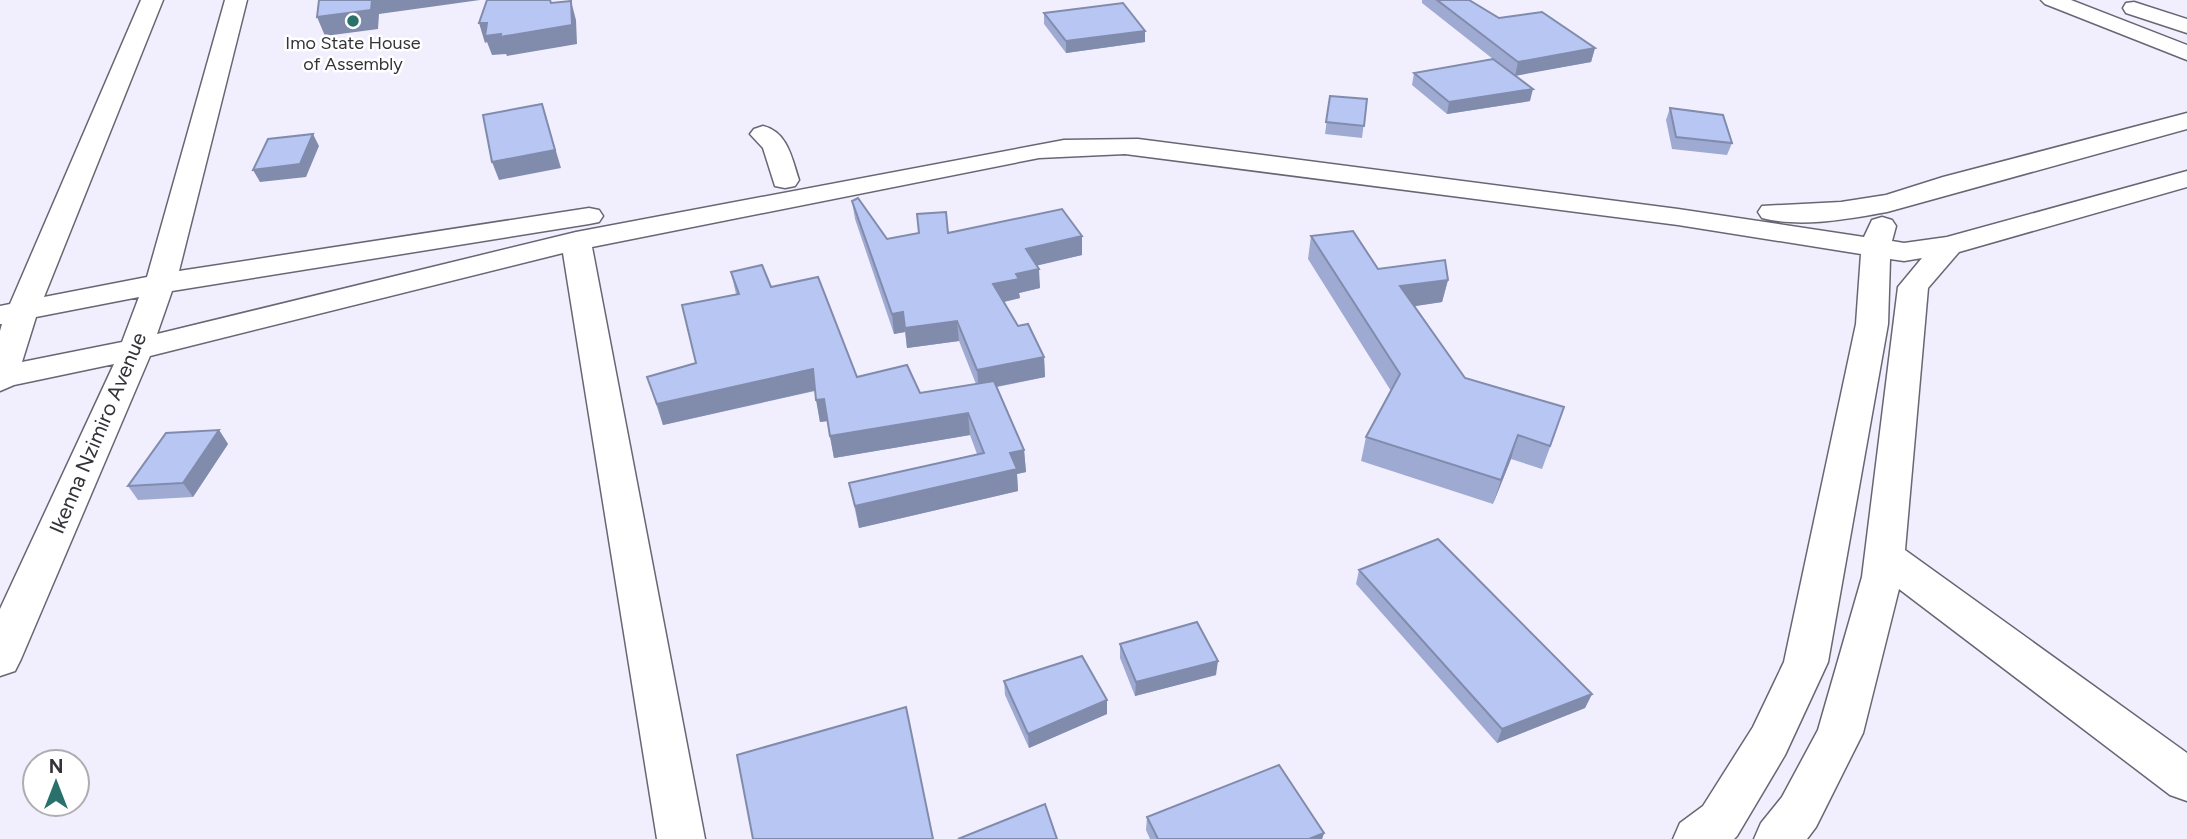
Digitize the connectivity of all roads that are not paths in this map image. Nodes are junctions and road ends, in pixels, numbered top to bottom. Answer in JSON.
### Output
{"nodes":[{"id":1,"x":152,"y":0,"type":"edge"},
{"id":2,"x":236,"y":0,"type":"edge"},
{"id":3,"x":2052,"y":0,"type":"edge"},
{"id":4,"x":2111,"y":0,"type":"edge"},
{"id":5,"x":2187,"y":26,"type":"edge"},
{"id":6,"x":2187,"y":53,"type":"edge"},
{"id":7,"x":2187,"y":121,"type":"edge"},
{"id":8,"x":764,"y":134,"type":"dead end"},
{"id":9,"x":1071,"y":138,"type":"junction"},
{"id":10,"x":2187,"y":179,"type":"edge"},
{"id":11,"x":785,"y":180,"type":"junction"},
{"id":12,"x":1916,"y":197,"type":"junction"},
{"id":13,"x":576,"y":241,"type":"junction"},
{"id":14,"x":1949,"y":246,"type":"junction"},
{"id":15,"x":1875,"y":248,"type":"junction"},
{"id":16,"x":157,"y":284,"type":"junction"},
{"id":17,"x":12,"y":312,"type":"edge"},
{"id":18,"x":137,"y":349,"type":"junction"},
{"id":19,"x":0,"y":378,"type":"edge"},
{"id":20,"x":1884,"y":556,"type":"junction"},
{"id":21,"x":0,"y":659,"type":"edge"},
{"id":22,"x":2187,"y":780,"type":"edge"},
{"id":23,"x":681,"y":839,"type":"edge"},
{"id":24,"x":1697,"y":839,"type":"edge"},
{"id":25,"x":1778,"y":839,"type":"edge"}],
"edges":[{"from":1,"to":17,"type":"street"},
{"from":2,"to":16,"type":"street","name":"Ikenna Nzimiro Avenue"},
{"from":3,"to":6,"type":"street"},
{"from":4,"to":5,"type":"street"},
{"from":7,"to":12,"type":"street"},
{"from":8,"to":11,"type":"street"},
{"from":9,"to":11,"type":"street"},
{"from":9,"to":12,"type":"street"},
{"from":9,"to":13,"type":"street"},
{"from":9,"to":15,"type":"street"},
{"from":10,"to":14,"type":"street"},
{"from":11,"to":16,"type":"street"},
{"from":12,"to":15,"type":"street"},
{"from":13,"to":18,"type":"street"},
{"from":13,"to":23,"type":"street"},
{"from":14,"to":15,"type":"street"},
{"from":14,"to":20,"type":"street"},
{"from":15,"to":24,"type":"street"},
{"from":16,"to":17,"type":"street"},
{"from":16,"to":18,"type":"street","name":"Ikenna Nzimiro Avenue"},
{"from":17,"to":19,"type":"street"},
{"from":18,"to":19,"type":"street"},
{"from":18,"to":21,"type":"street","name":"Ikenna Nzimiro Avenue"},
{"from":20,"to":22,"type":"street"},
{"from":20,"to":25,"type":"street"}]}
